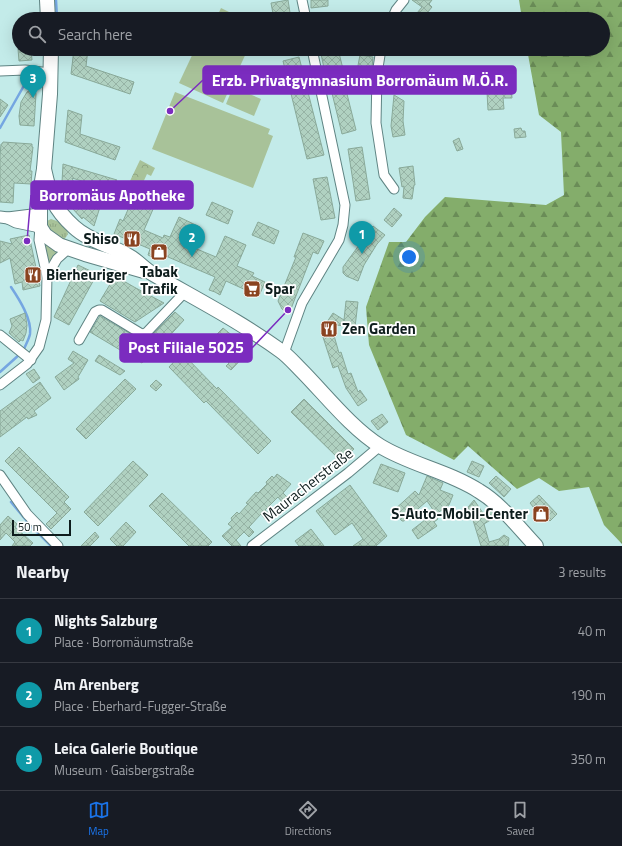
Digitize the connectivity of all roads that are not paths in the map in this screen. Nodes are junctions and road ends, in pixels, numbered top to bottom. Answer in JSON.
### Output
{"nodes":[{"id":1,"x":46,"y":0,"type":"edge"},
{"id":2,"x":302,"y":0,"type":"edge"},
{"id":3,"x":404,"y":0,"type":"edge"},
{"id":4,"x":47,"y":12,"type":"edge"},
{"id":5,"x":305,"y":12,"type":"edge"},
{"id":6,"x":395,"y":12,"type":"edge"},
{"id":7,"x":51,"y":56,"type":"edge"},
{"id":8,"x":313,"y":56,"type":"edge"},
{"id":9,"x":380,"y":56,"type":"edge"},
{"id":10,"x":0,"y":71,"type":"edge"},
{"id":11,"x":50,"y":73,"type":"junction"},
{"id":12,"x":44,"y":169,"type":"junction"},
{"id":13,"x":394,"y":189,"type":"dead end"},
{"id":14,"x":4,"y":217,"type":"edge"},
{"id":15,"x":40,"y":221,"type":"junction"},
{"id":16,"x":74,"y":231,"type":"junction"},
{"id":17,"x":68,"y":249,"type":"junction"},
{"id":18,"x":150,"y":272,"type":"junction"},
{"id":19,"x":47,"y":276,"type":"junction"},
{"id":20,"x":185,"y":292,"type":"junction"},
{"id":21,"x":0,"y":335,"type":"edge"},
{"id":22,"x":79,"y":340,"type":"dead end"},
{"id":23,"x":284,"y":353,"type":"junction"},
{"id":24,"x":31,"y":360,"type":"junction"},
{"id":25,"x":0,"y":385,"type":"edge"},
{"id":26,"x":380,"y":446,"type":"junction"},
{"id":27,"x":0,"y":475,"type":"edge"},
{"id":28,"x":58,"y":546,"type":"edge"},
{"id":29,"x":252,"y":546,"type":"edge"},
{"id":30,"x":536,"y":546,"type":"edge"}],
"edges":[{"from":1,"to":4,"type":"main road"},
{"from":2,"to":5,"type":"street"},
{"from":3,"to":6,"type":"street"},
{"from":7,"to":11,"type":"main road"},
{"from":8,"to":23,"type":"street"},
{"from":9,"to":13,"type":"street"},
{"from":10,"to":11,"type":"street"},
{"from":11,"to":12,"type":"main road"},
{"from":12,"to":15,"type":"main road"},
{"from":12,"to":16,"type":"main road"},
{"from":14,"to":15,"type":"street"},
{"from":15,"to":16,"type":"main road"},
{"from":15,"to":17,"type":"main road"},
{"from":15,"to":19,"type":"street"},
{"from":16,"to":17,"type":"main road"},
{"from":16,"to":18,"type":"main road"},
{"from":17,"to":18,"type":"main road"},
{"from":17,"to":19,"type":"street"},
{"from":18,"to":20,"type":"main road"},
{"from":19,"to":24,"type":"street"},
{"from":20,"to":22,"type":"street"},
{"from":20,"to":23,"type":"main road"},
{"from":21,"to":24,"type":"street"},
{"from":23,"to":26,"type":"main road"},
{"from":24,"to":25,"type":"street"},
{"from":26,"to":29,"type":"street","name":"Mauracherstraße"},
{"from":26,"to":30,"type":"main road"},
{"from":27,"to":28,"type":"street"}]}
